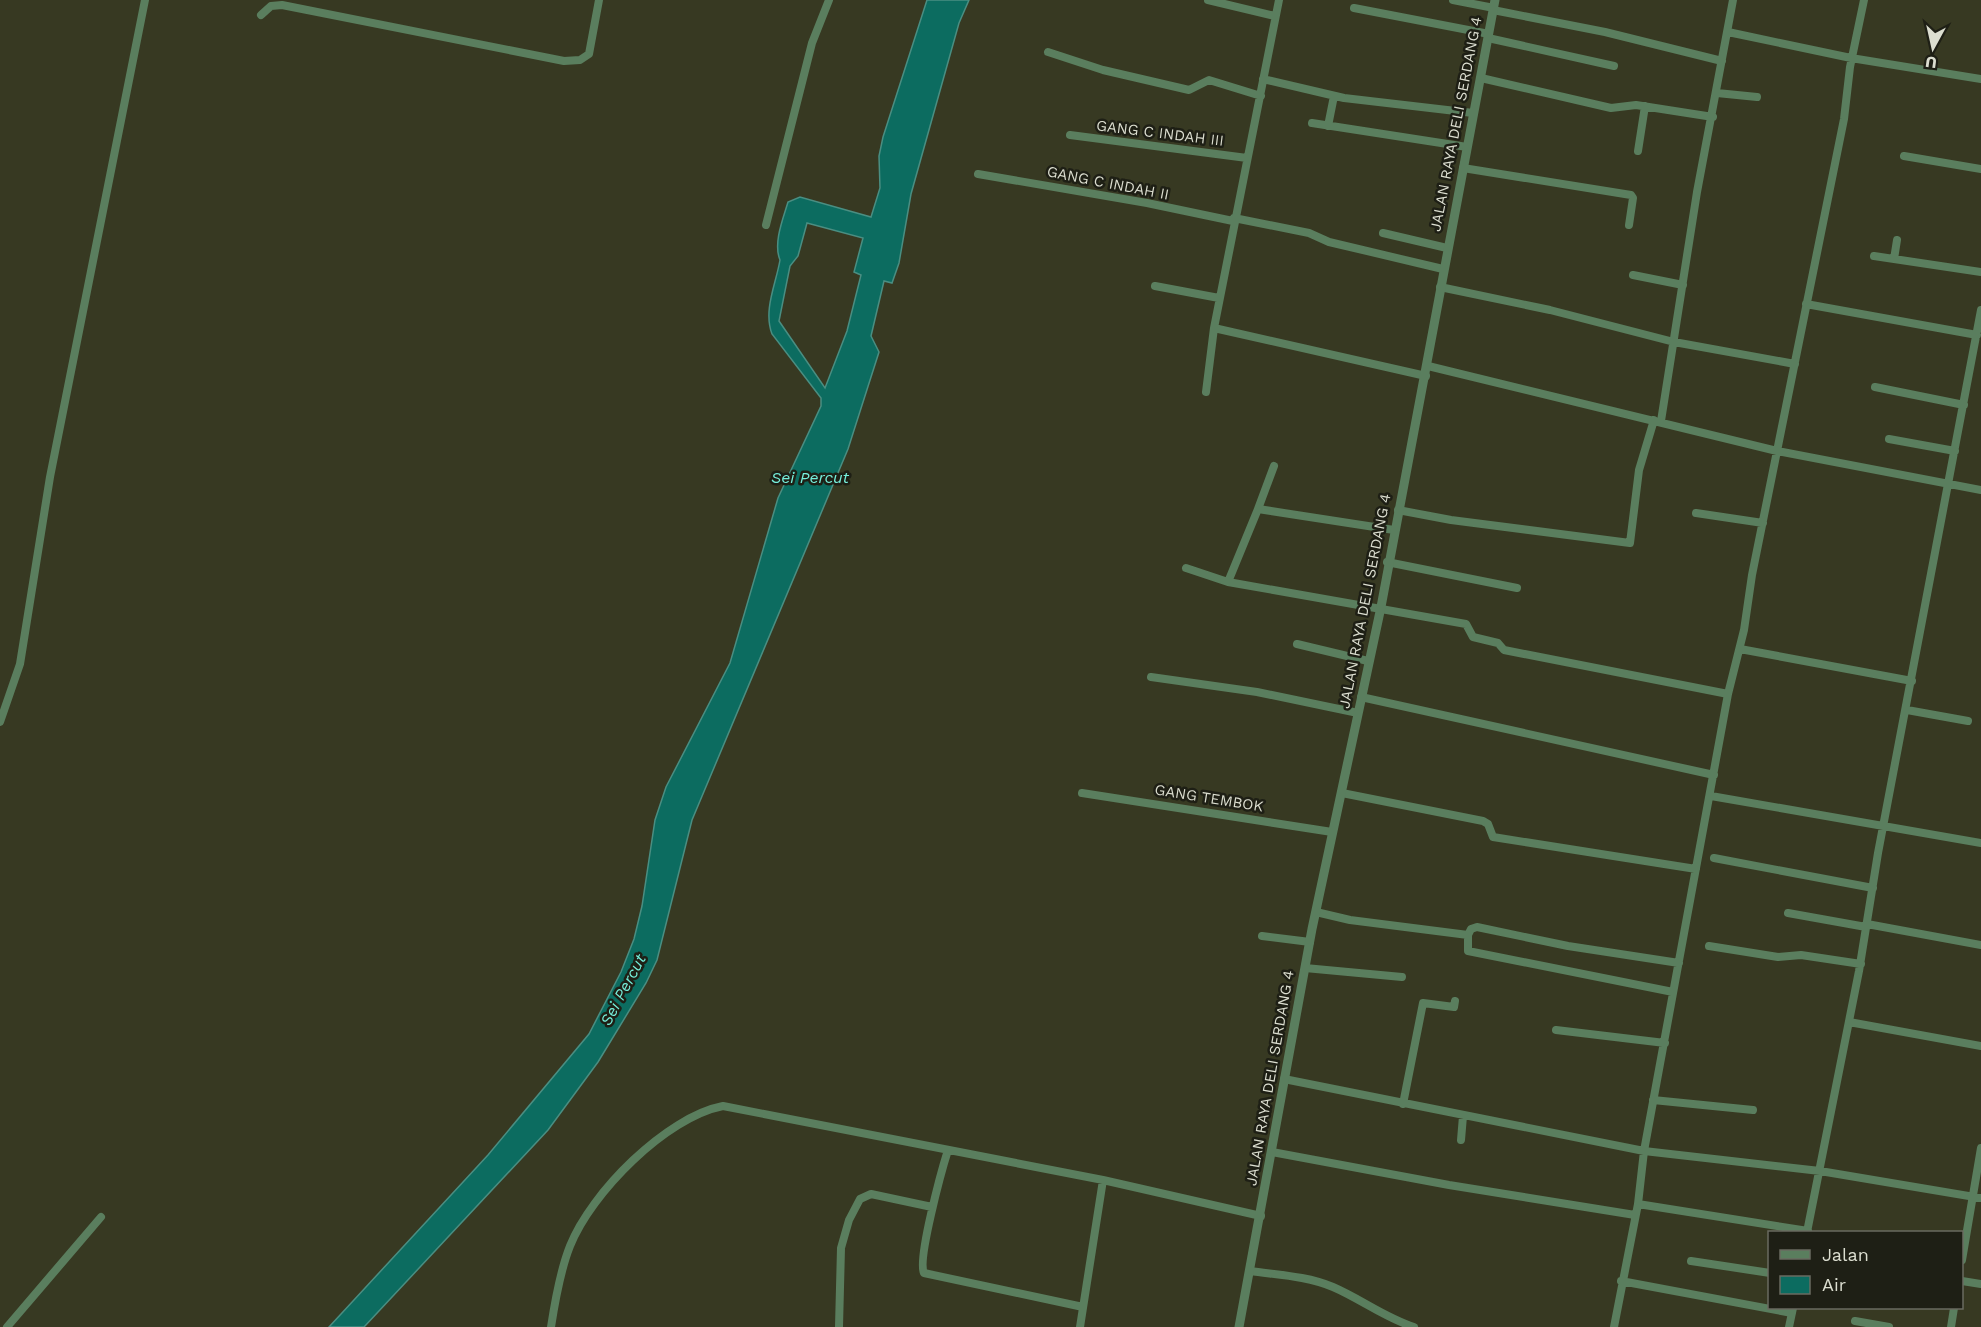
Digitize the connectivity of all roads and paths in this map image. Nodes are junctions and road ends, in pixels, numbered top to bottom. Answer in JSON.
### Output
{"nodes":[{"id":1,"x":145,"y":0,"type":"edge"},
{"id":2,"x":599,"y":0,"type":"edge"},
{"id":3,"x":829,"y":0,"type":"edge"},
{"id":4,"x":1208,"y":0,"type":"edge"},
{"id":5,"x":1279,"y":0,"type":"edge"},
{"id":6,"x":1453,"y":0,"type":"edge"},
{"id":7,"x":1733,"y":0,"type":"edge"},
{"id":8,"x":1864,"y":0,"type":"edge"},
{"id":9,"x":1494,"y":6,"type":"edge"},
{"id":10,"x":1354,"y":8,"type":"dead end"},
{"id":11,"x":261,"y":15,"type":"dead end"},
{"id":12,"x":1275,"y":16,"type":"junction"},
{"id":13,"x":1728,"y":32,"type":"junction"},
{"id":14,"x":1488,"y":36,"type":"junction"},
{"id":15,"x":1048,"y":52,"type":"dead end"},
{"id":16,"x":1851,"y":58,"type":"junction"},
{"id":17,"x":1722,"y":61,"type":"junction"},
{"id":18,"x":1614,"y":66,"type":"dead end"},
{"id":19,"x":1480,"y":78,"type":"junction"},
{"id":20,"x":1263,"y":79,"type":"junction"},
{"id":21,"x":1981,"y":80,"type":"edge"},
{"id":22,"x":1716,"y":93,"type":"junction"},
{"id":23,"x":1261,"y":96,"type":"junction"},
{"id":24,"x":1334,"y":96,"type":"junction"},
{"id":25,"x":1757,"y":97,"type":"dead end"},
{"id":26,"x":1645,"y":106,"type":"junction"},
{"id":27,"x":1473,"y":113,"type":"junction"},
{"id":28,"x":1713,"y":117,"type":"junction"},
{"id":29,"x":1312,"y":123,"type":"dead end"},
{"id":30,"x":1328,"y":126,"type":"junction"},
{"id":31,"x":1070,"y":135,"type":"dead end"},
{"id":32,"x":1467,"y":147,"type":"junction"},
{"id":33,"x":1638,"y":151,"type":"dead end"},
{"id":34,"x":1904,"y":156,"type":"dead end"},
{"id":35,"x":1247,"y":158,"type":"junction"},
{"id":36,"x":1463,"y":168,"type":"junction"},
{"id":37,"x":1981,"y":169,"type":"edge"},
{"id":38,"x":978,"y":174,"type":"dead end"},
{"id":39,"x":1234,"y":220,"type":"junction"},
{"id":40,"x":766,"y":225,"type":"dead end"},
{"id":41,"x":1629,"y":225,"type":"dead end"},
{"id":42,"x":1383,"y":233,"type":"dead end"},
{"id":43,"x":1897,"y":240,"type":"dead end"},
{"id":44,"x":1447,"y":248,"type":"junction"},
{"id":45,"x":1874,"y":256,"type":"dead end"},
{"id":46,"x":1894,"y":259,"type":"junction"},
{"id":47,"x":1443,"y":269,"type":"junction"},
{"id":48,"x":1981,"y":272,"type":"edge"},
{"id":49,"x":1633,"y":274,"type":"dead end"},
{"id":50,"x":1683,"y":285,"type":"junction"},
{"id":51,"x":1155,"y":286,"type":"dead end"},
{"id":52,"x":1440,"y":287,"type":"junction"},
{"id":53,"x":1220,"y":298,"type":"junction"},
{"id":54,"x":1806,"y":304,"type":"junction"},
{"id":55,"x":1981,"y":310,"type":"edge"},
{"id":56,"x":1214,"y":328,"type":"junction"},
{"id":57,"x":1977,"y":335,"type":"junction"},
{"id":58,"x":1674,"y":342,"type":"junction"},
{"id":59,"x":1978,"y":346,"type":"edge"},
{"id":60,"x":1795,"y":364,"type":"junction"},
{"id":61,"x":1427,"y":371,"type":"junction"},
{"id":62,"x":1875,"y":387,"type":"dead end"},
{"id":63,"x":1206,"y":392,"type":"dead end"},
{"id":64,"x":1964,"y":405,"type":"junction"},
{"id":65,"x":1658,"y":420,"type":"junction"},
{"id":66,"x":1889,"y":440,"type":"dead end"},
{"id":67,"x":1777,"y":450,"type":"junction"},
{"id":68,"x":1955,"y":451,"type":"junction"},
{"id":69,"x":1274,"y":466,"type":"dead end"},
{"id":70,"x":1949,"y":484,"type":"junction"},
{"id":71,"x":1981,"y":490,"type":"edge"},
{"id":72,"x":1258,"y":509,"type":"junction"},
{"id":73,"x":1398,"y":510,"type":"junction"},
{"id":74,"x":1696,"y":513,"type":"dead end"},
{"id":75,"x":1762,"y":522,"type":"junction"},
{"id":76,"x":1394,"y":530,"type":"junction"},
{"id":77,"x":1388,"y":562,"type":"junction"},
{"id":78,"x":1186,"y":568,"type":"dead end"},
{"id":79,"x":1228,"y":582,"type":"junction"},
{"id":80,"x":1517,"y":588,"type":"dead end"},
{"id":81,"x":1381,"y":607,"type":"junction"},
{"id":82,"x":1297,"y":644,"type":"dead end"},
{"id":83,"x":1740,"y":649,"type":"junction"},
{"id":84,"x":1368,"y":661,"type":"junction"},
{"id":85,"x":1151,"y":677,"type":"dead end"},
{"id":86,"x":1912,"y":681,"type":"junction"},
{"id":87,"x":1728,"y":694,"type":"junction"},
{"id":88,"x":1361,"y":697,"type":"junction"},
{"id":89,"x":1906,"y":710,"type":"junction"},
{"id":90,"x":1358,"y":713,"type":"junction"},
{"id":91,"x":1968,"y":721,"type":"dead end"},
{"id":92,"x":0,"y":722,"type":"edge"},
{"id":93,"x":1714,"y":775,"type":"junction"},
{"id":94,"x":1082,"y":793,"type":"dead end"},
{"id":95,"x":1342,"y":793,"type":"junction"},
{"id":96,"x":1711,"y":796,"type":"junction"},
{"id":97,"x":1884,"y":826,"type":"junction"},
{"id":98,"x":1332,"y":832,"type":"junction"},
{"id":99,"x":1981,"y":843,"type":"edge"},
{"id":100,"x":1714,"y":858,"type":"dead end"},
{"id":101,"x":1696,"y":869,"type":"junction"},
{"id":102,"x":1873,"y":888,"type":"junction"},
{"id":103,"x":1316,"y":912,"type":"junction"},
{"id":104,"x":1788,"y":913,"type":"dead end"},
{"id":105,"x":1867,"y":926,"type":"junction"},
{"id":106,"x":1468,"y":935,"type":"junction"},
{"id":107,"x":1262,"y":936,"type":"dead end"},
{"id":108,"x":1310,"y":942,"type":"junction"},
{"id":109,"x":1981,"y":945,"type":"edge"},
{"id":110,"x":1709,"y":946,"type":"dead end"},
{"id":111,"x":1679,"y":963,"type":"junction"},
{"id":112,"x":1861,"y":964,"type":"junction"},
{"id":113,"x":1305,"y":968,"type":"junction"},
{"id":114,"x":1402,"y":977,"type":"dead end"},
{"id":115,"x":1673,"y":992,"type":"junction"},
{"id":116,"x":1455,"y":1001,"type":"dead end"},
{"id":117,"x":1849,"y":1022,"type":"junction"},
{"id":118,"x":1556,"y":1030,"type":"dead end"},
{"id":119,"x":1665,"y":1043,"type":"junction"},
{"id":120,"x":1981,"y":1046,"type":"edge"},
{"id":121,"x":1284,"y":1079,"type":"junction"},
{"id":122,"x":1653,"y":1100,"type":"junction"},
{"id":123,"x":1403,"y":1104,"type":"junction"},
{"id":124,"x":1753,"y":1110,"type":"dead end"},
{"id":125,"x":1463,"y":1116,"type":"junction"},
{"id":126,"x":1461,"y":1140,"type":"dead end"},
{"id":127,"x":1981,"y":1148,"type":"edge"},
{"id":128,"x":948,"y":1150,"type":"junction"},
{"id":129,"x":1644,"y":1150,"type":"junction"},
{"id":130,"x":1272,"y":1152,"type":"junction"},
{"id":131,"x":1820,"y":1171,"type":"junction"},
{"id":132,"x":1103,"y":1180,"type":"junction"},
{"id":133,"x":1972,"y":1197,"type":"junction"},
{"id":134,"x":1981,"y":1198,"type":"edge"},
{"id":135,"x":1638,"y":1204,"type":"junction"},
{"id":136,"x":932,"y":1207,"type":"junction"},
{"id":137,"x":1262,"y":1212,"type":"junction"},
{"id":138,"x":1635,"y":1215,"type":"junction"},
{"id":139,"x":102,"y":1217,"type":"dead end"},
{"id":140,"x":1802,"y":1231,"type":"edge"},
{"id":141,"x":1808,"y":1231,"type":"edge"},
{"id":142,"x":1963,"y":1254,"type":"edge"},
{"id":143,"x":1691,"y":1261,"type":"dead end"},
{"id":144,"x":1250,"y":1271,"type":"junction"},
{"id":145,"x":1768,"y":1273,"type":"edge"},
{"id":146,"x":1621,"y":1281,"type":"junction"},
{"id":147,"x":1963,"y":1281,"type":"edge"},
{"id":148,"x":1981,"y":1284,"type":"edge"},
{"id":149,"x":1768,"y":1306,"type":"edge"},
{"id":150,"x":1083,"y":1307,"type":"junction"},
{"id":151,"x":1954,"y":1309,"type":"edge"},
{"id":152,"x":1793,"y":1310,"type":"edge"},
{"id":153,"x":1855,"y":1321,"type":"dead end"},
{"id":154,"x":1391,"y":1323,"type":"edge"},
{"id":155,"x":7,"y":1327,"type":"edge"},
{"id":156,"x":551,"y":1327,"type":"edge"},
{"id":157,"x":839,"y":1327,"type":"edge"},
{"id":158,"x":1080,"y":1327,"type":"edge"},
{"id":159,"x":1239,"y":1327,"type":"edge"},
{"id":160,"x":1414,"y":1327,"type":"edge"},
{"id":161,"x":1614,"y":1327,"type":"edge"},
{"id":162,"x":1790,"y":1327,"type":"edge"},
{"id":163,"x":1889,"y":1327,"type":"edge"},
{"id":164,"x":1951,"y":1327,"type":"edge"}],
"edges":[{"from":1,"to":92,"type":"street"},
{"from":2,"to":11,"type":"street"},
{"from":3,"to":40,"type":"street"},
{"from":4,"to":12,"type":"street"},
{"from":5,"to":12,"type":"street"},
{"from":6,"to":9,"type":"street"},
{"from":7,"to":13,"type":"street"},
{"from":8,"to":16,"type":"street"},
{"from":9,"to":14,"type":"street","name":"JALAN RAYA DELI SERDANG 4"},
{"from":9,"to":17,"type":"street"},
{"from":10,"to":14,"type":"street"},
{"from":12,"to":20,"type":"street"},
{"from":13,"to":16,"type":"street"},
{"from":13,"to":17,"type":"street"},
{"from":14,"to":18,"type":"street"},
{"from":14,"to":19,"type":"street","name":"JALAN RAYA DELI SERDANG 4"},
{"from":15,"to":23,"type":"street"},
{"from":16,"to":21,"type":"street"},
{"from":16,"to":54,"type":"street"},
{"from":17,"to":22,"type":"street"},
{"from":19,"to":26,"type":"street"},
{"from":19,"to":27,"type":"street","name":"JALAN RAYA DELI SERDANG 4"},
{"from":20,"to":23,"type":"street"},
{"from":20,"to":24,"type":"street"},
{"from":22,"to":25,"type":"street"},
{"from":22,"to":28,"type":"street"},
{"from":23,"to":35,"type":"street"},
{"from":24,"to":27,"type":"street"},
{"from":24,"to":30,"type":"street"},
{"from":26,"to":28,"type":"street"},
{"from":26,"to":33,"type":"street"},
{"from":27,"to":32,"type":"street","name":"JALAN RAYA DELI SERDANG 4"},
{"from":28,"to":50,"type":"street"},
{"from":29,"to":30,"type":"street"},
{"from":30,"to":32,"type":"street"},
{"from":31,"to":35,"type":"street","name":"GANG C INDAH III"},
{"from":32,"to":36,"type":"street","name":"JALAN RAYA DELI SERDANG 4"},
{"from":34,"to":37,"type":"street"},
{"from":35,"to":39,"type":"street"},
{"from":36,"to":41,"type":"street"},
{"from":36,"to":44,"type":"street","name":"JALAN RAYA DELI SERDANG 4"},
{"from":38,"to":39,"type":"street","name":"GANG C INDAH II"},
{"from":39,"to":47,"type":"street","name":"GANG C INDAH II"},
{"from":39,"to":53,"type":"street"},
{"from":42,"to":44,"type":"street"},
{"from":43,"to":46,"type":"street"},
{"from":44,"to":47,"type":"street","name":"JALAN RAYA DELI SERDANG 4"},
{"from":45,"to":46,"type":"street"},
{"from":46,"to":48,"type":"street"},
{"from":47,"to":52,"type":"street","name":"JALAN RAYA DELI SERDANG 4"},
{"from":49,"to":50,"type":"street"},
{"from":50,"to":58,"type":"street"},
{"from":51,"to":53,"type":"street"},
{"from":52,"to":58,"type":"street"},
{"from":52,"to":61,"type":"street","name":"JALAN RAYA DELI SERDANG 4"},
{"from":53,"to":56,"type":"street"},
{"from":54,"to":57,"type":"street"},
{"from":54,"to":60,"type":"street"},
{"from":55,"to":57,"type":"street"},
{"from":56,"to":61,"type":"street"},
{"from":56,"to":63,"type":"street"},
{"from":57,"to":59,"type":"street"},
{"from":58,"to":60,"type":"street"},
{"from":58,"to":65,"type":"street"},
{"from":59,"to":64,"type":"street"},
{"from":60,"to":67,"type":"street"},
{"from":61,"to":65,"type":"street"},
{"from":61,"to":73,"type":"street","name":"JALAN RAYA DELI SERDANG 4"},
{"from":62,"to":64,"type":"street"},
{"from":64,"to":68,"type":"street"},
{"from":65,"to":67,"type":"street"},
{"from":65,"to":73,"type":"street"},
{"from":66,"to":68,"type":"street"},
{"from":67,"to":70,"type":"street"},
{"from":67,"to":75,"type":"street"},
{"from":68,"to":70,"type":"street"},
{"from":69,"to":72,"type":"street"},
{"from":70,"to":71,"type":"street"},
{"from":70,"to":86,"type":"street"},
{"from":72,"to":76,"type":"street"},
{"from":72,"to":79,"type":"street"},
{"from":73,"to":76,"type":"street","name":"JALAN RAYA DELI SERDANG 4"},
{"from":74,"to":75,"type":"street"},
{"from":75,"to":83,"type":"street"},
{"from":76,"to":77,"type":"street","name":"JALAN RAYA DELI SERDANG 4"},
{"from":77,"to":80,"type":"street"},
{"from":77,"to":81,"type":"street","name":"JALAN RAYA DELI SERDANG 4"},
{"from":78,"to":79,"type":"street"},
{"from":79,"to":81,"type":"street"},
{"from":81,"to":84,"type":"street","name":"JALAN RAYA DELI SERDANG 4"},
{"from":81,"to":87,"type":"street"},
{"from":82,"to":84,"type":"street"},
{"from":83,"to":86,"type":"street"},
{"from":83,"to":87,"type":"street"},
{"from":84,"to":88,"type":"street","name":"JALAN RAYA DELI SERDANG 4"},
{"from":85,"to":90,"type":"street"},
{"from":86,"to":89,"type":"street"},
{"from":87,"to":93,"type":"street"},
{"from":88,"to":90,"type":"street","name":"JALAN RAYA DELI SERDANG 4"},
{"from":88,"to":93,"type":"street"},
{"from":89,"to":91,"type":"street"},
{"from":89,"to":97,"type":"street"},
{"from":90,"to":95,"type":"street","name":"JALAN RAYA DELI SERDANG 4"},
{"from":93,"to":96,"type":"street"},
{"from":94,"to":98,"type":"street","name":"GANG TEMBOK"},
{"from":95,"to":98,"type":"street","name":"JALAN RAYA DELI SERDANG 4"},
{"from":95,"to":101,"type":"street"},
{"from":96,"to":97,"type":"street"},
{"from":96,"to":101,"type":"street"},
{"from":97,"to":99,"type":"street"},
{"from":97,"to":102,"type":"street"},
{"from":98,"to":103,"type":"street","name":"JALAN RAYA DELI SERDANG 4"},
{"from":100,"to":102,"type":"street"},
{"from":101,"to":111,"type":"street"},
{"from":102,"to":105,"type":"street"},
{"from":103,"to":106,"type":"street"},
{"from":103,"to":108,"type":"street","name":"JALAN RAYA DELI SERDANG 4"},
{"from":104,"to":105,"type":"street"},
{"from":105,"to":109,"type":"street"},
{"from":105,"to":112,"type":"street"},
{"from":106,"to":111,"type":"street"},
{"from":106,"to":115,"type":"street"},
{"from":107,"to":108,"type":"street"},
{"from":108,"to":113,"type":"street","name":"JALAN RAYA DELI SERDANG 4"},
{"from":110,"to":112,"type":"street"},
{"from":111,"to":115,"type":"street"},
{"from":112,"to":117,"type":"street"},
{"from":113,"to":114,"type":"street"},
{"from":113,"to":121,"type":"street","name":"JALAN RAYA DELI SERDANG 4"},
{"from":115,"to":119,"type":"street"},
{"from":116,"to":123,"type":"street"},
{"from":117,"to":120,"type":"street"},
{"from":117,"to":131,"type":"street"},
{"from":118,"to":119,"type":"street"},
{"from":119,"to":122,"type":"street"},
{"from":121,"to":123,"type":"street"},
{"from":121,"to":130,"type":"street","name":"JALAN RAYA DELI SERDANG 4"},
{"from":122,"to":124,"type":"street"},
{"from":122,"to":129,"type":"street"},
{"from":123,"to":125,"type":"street"},
{"from":125,"to":126,"type":"street"},
{"from":125,"to":129,"type":"street"},
{"from":127,"to":133,"type":"street"},
{"from":128,"to":132,"type":"street"},
{"from":128,"to":136,"type":"street"},
{"from":128,"to":156,"type":"street"},
{"from":129,"to":131,"type":"street"},
{"from":129,"to":135,"type":"street"},
{"from":130,"to":137,"type":"street","name":"JALAN RAYA DELI SERDANG 4"},
{"from":130,"to":138,"type":"street"},
{"from":131,"to":133,"type":"street"},
{"from":131,"to":141,"type":"street"},
{"from":132,"to":137,"type":"street"},
{"from":132,"to":150,"type":"street"},
{"from":133,"to":134,"type":"street"},
{"from":133,"to":142,"type":"street"},
{"from":135,"to":138,"type":"street"},
{"from":135,"to":140,"type":"street"},
{"from":136,"to":150,"type":"street"},
{"from":136,"to":157,"type":"street"},
{"from":137,"to":144,"type":"street","name":"JALAN RAYA DELI SERDANG 4"},
{"from":138,"to":146,"type":"street"},
{"from":139,"to":155,"type":"street"},
{"from":143,"to":145,"type":"street"},
{"from":144,"to":154,"type":"street"},
{"from":144,"to":159,"type":"street","name":"JALAN RAYA DELI SERDANG 4"},
{"from":146,"to":149,"type":"street"},
{"from":146,"to":161,"type":"street"},
{"from":147,"to":148,"type":"street"},
{"from":150,"to":158,"type":"street"},
{"from":151,"to":164,"type":"street"},
{"from":152,"to":162,"type":"street"},
{"from":153,"to":163,"type":"street"},
{"from":154,"to":160,"type":"street"}]}
